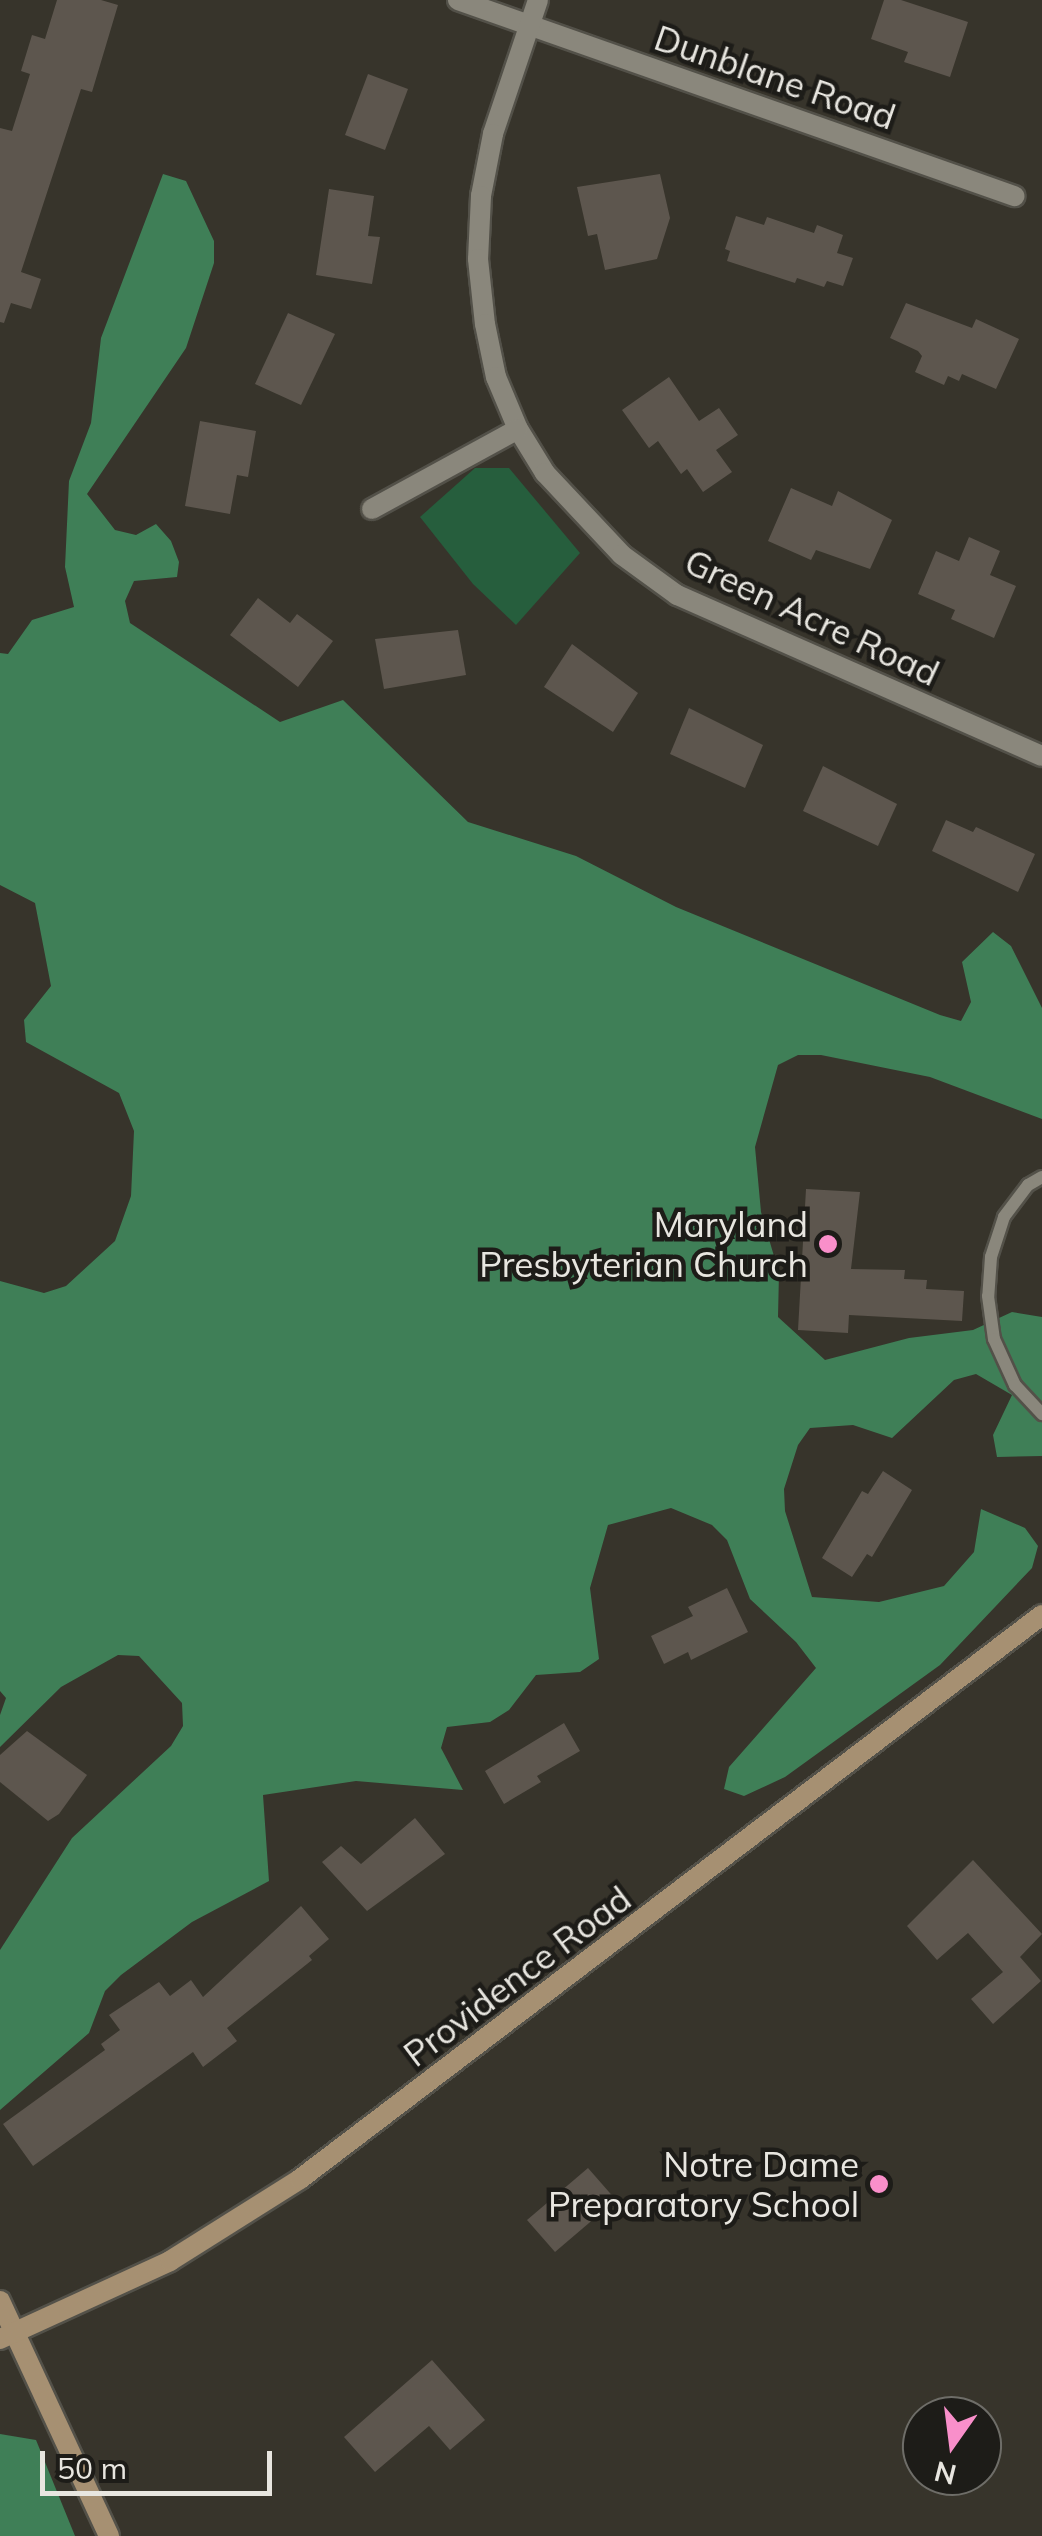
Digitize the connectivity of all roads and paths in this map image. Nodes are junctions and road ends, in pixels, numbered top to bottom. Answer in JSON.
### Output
{"nodes":[{"id":1,"x":458,"y":0,"type":"edge"},
{"id":2,"x":538,"y":0,"type":"edge"},
{"id":3,"x":529,"y":25,"type":"junction"},
{"id":4,"x":1014,"y":196,"type":"dead end"},
{"id":5,"x":518,"y":429,"type":"junction"},
{"id":6,"x":372,"y":509,"type":"dead end"},
{"id":7,"x":1042,"y":756,"type":"edge"},
{"id":8,"x":1042,"y":1176,"type":"edge"},
{"id":9,"x":1042,"y":1414,"type":"edge"},
{"id":10,"x":1042,"y":1615,"type":"edge"},
{"id":11,"x":0,"y":2301,"type":"edge"},
{"id":12,"x":7,"y":2336,"type":"edge"},
{"id":13,"x":109,"y":2536,"type":"edge"}],
"edges":[{"from":1,"to":3,"type":"street","name":"Dunblane Road"},
{"from":2,"to":3,"type":"street","name":"Green Acre Road"},
{"from":3,"to":4,"type":"street","name":"Dunblane Road"},
{"from":3,"to":5,"type":"street","name":"Green Acre Road"},
{"from":5,"to":6,"type":"street"},
{"from":5,"to":7,"type":"street","name":"Green Acre Road"},
{"from":8,"to":9,"type":"lane"},
{"from":10,"to":12,"type":"street","name":"Providence Road"},
{"from":11,"to":12,"type":"street"},
{"from":12,"to":13,"type":"street"}]}
